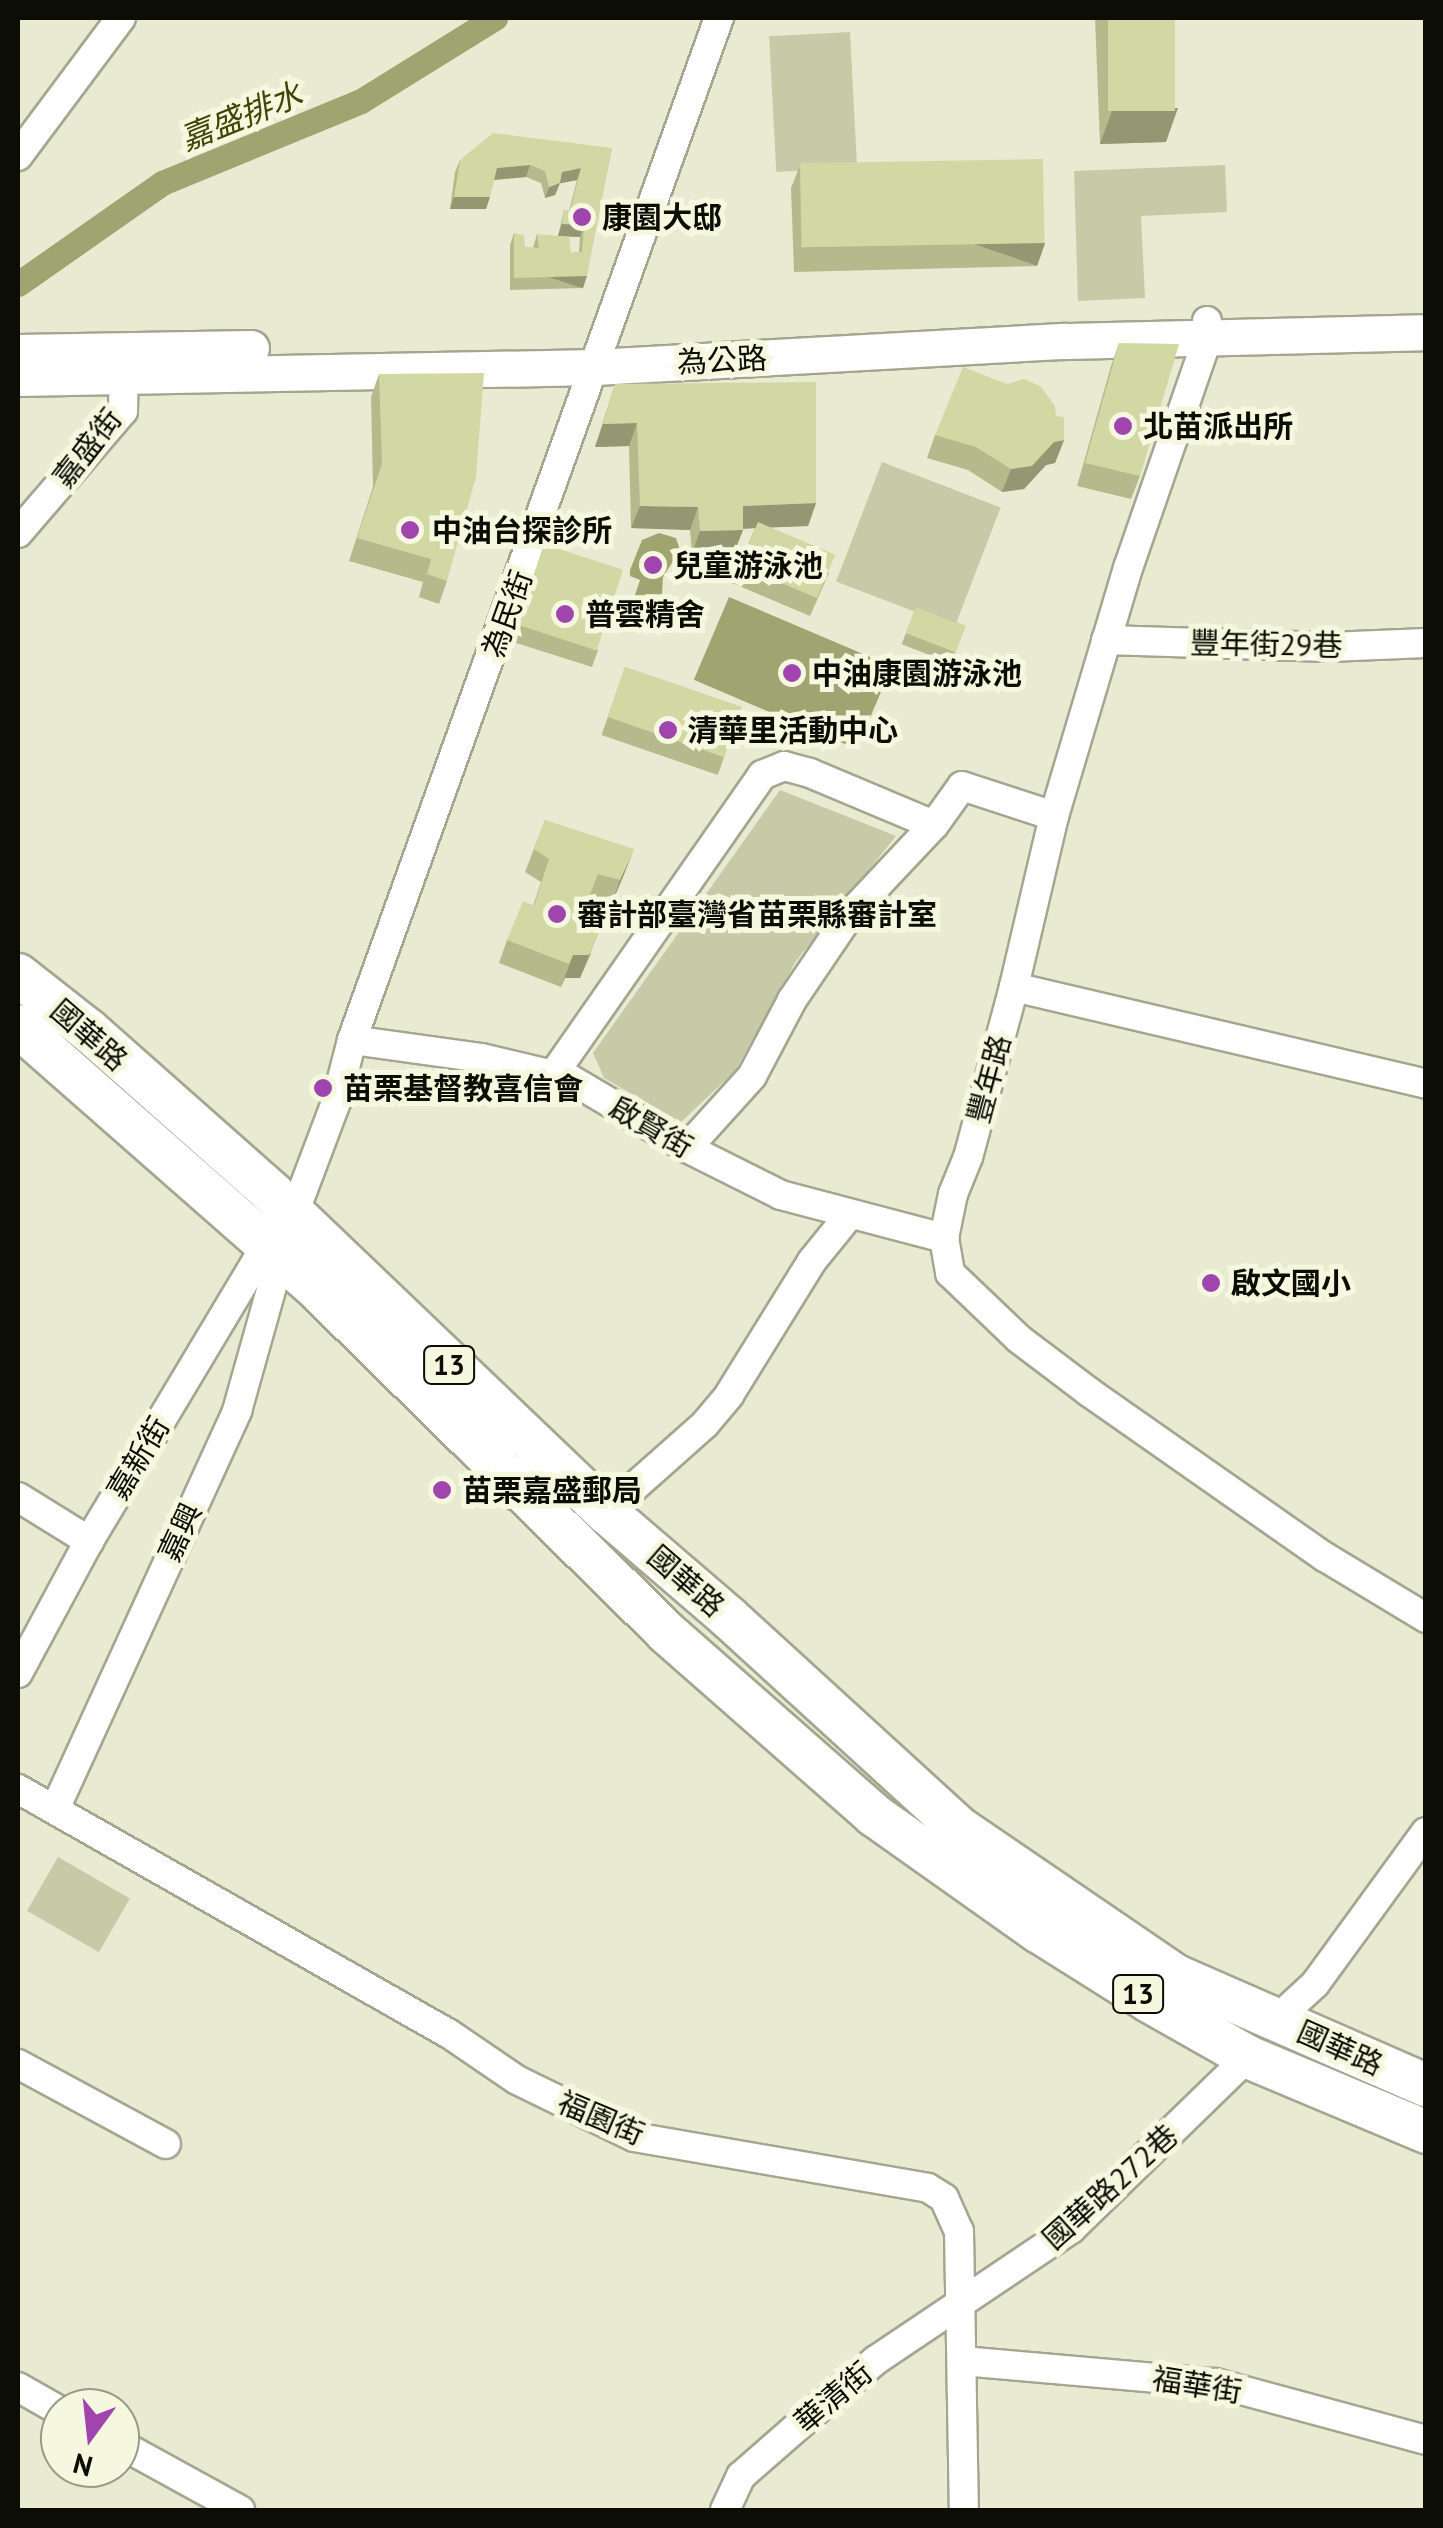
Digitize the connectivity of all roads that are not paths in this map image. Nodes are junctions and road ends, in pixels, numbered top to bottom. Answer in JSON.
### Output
{"nodes":[{"id":1,"x":121,"y":18,"type":"edge"},
{"id":2,"x":719,"y":18,"type":"edge"},
{"id":3,"x":18,"y":156,"type":"edge"},
{"id":4,"x":1426,"y":313,"type":"edge"},
{"id":5,"x":1208,"y":329,"type":"junction"},
{"id":6,"x":1426,"y":332,"type":"edge"},
{"id":7,"x":18,"y":352,"type":"edge"},
{"id":8,"x":598,"y":356,"type":"junction"},
{"id":9,"x":124,"y":363,"type":"junction"},
{"id":10,"x":18,"y":378,"type":"edge"},
{"id":11,"x":18,"y":533,"type":"edge"},
{"id":12,"x":1106,"y":640,"type":"junction"},
{"id":13,"x":1426,"y":643,"type":"edge"},
{"id":14,"x":1054,"y":816,"type":"junction"},
{"id":15,"x":934,"y":826,"type":"junction"},
{"id":16,"x":18,"y":976,"type":"edge"},
{"id":17,"x":1014,"y":987,"type":"junction"},
{"id":18,"x":18,"y":1026,"type":"edge"},
{"id":19,"x":352,"y":1040,"type":"junction"},
{"id":20,"x":87,"y":1057,"type":"junction"},
{"id":21,"x":553,"y":1075,"type":"junction"},
{"id":22,"x":1426,"y":1084,"type":"edge"},
{"id":23,"x":686,"y":1148,"type":"junction"},
{"id":24,"x":850,"y":1214,"type":"junction"},
{"id":25,"x":279,"y":1232,"type":"junction"},
{"id":26,"x":944,"y":1238,"type":"junction"},
{"id":27,"x":18,"y":1497,"type":"edge"},
{"id":28,"x":591,"y":1526,"type":"junction"},
{"id":29,"x":89,"y":1541,"type":"junction"},
{"id":30,"x":1426,"y":1618,"type":"edge"},
{"id":31,"x":18,"y":1672,"type":"edge"},
{"id":32,"x":909,"y":1786,"type":"junction"},
{"id":33,"x":18,"y":1789,"type":"edge"},
{"id":34,"x":55,"y":1809,"type":"junction"},
{"id":35,"x":874,"y":1814,"type":"junction"},
{"id":36,"x":1426,"y":1832,"type":"edge"},
{"id":37,"x":1276,"y":2020,"type":"junction"},
{"id":38,"x":1248,"y":2058,"type":"junction"},
{"id":39,"x":18,"y":2064,"type":"edge"},
{"id":40,"x":1426,"y":2085,"type":"edge"},
{"id":41,"x":1426,"y":2132,"type":"edge"},
{"id":42,"x":166,"y":2144,"type":"dead end"},
{"id":43,"x":962,"y":2305,"type":"junction"},
{"id":44,"x":962,"y":2362,"type":"junction"},
{"id":45,"x":18,"y":2387,"type":"edge"},
{"id":46,"x":40,"y":2400,"type":"edge"},
{"id":47,"x":1426,"y":2440,"type":"edge"},
{"id":48,"x":140,"y":2455,"type":"edge"},
{"id":49,"x":240,"y":2510,"type":"edge"},
{"id":50,"x":726,"y":2510,"type":"edge"},
{"id":51,"x":964,"y":2510,"type":"edge"}],
"edges":[{"from":1,"to":3,"type":"street"},
{"from":2,"to":8,"type":"street","name":"為民街"},
{"from":4,"to":5,"type":"street","name":"為公路"},
{"from":5,"to":6,"type":"street","name":"為公路"},
{"from":5,"to":8,"type":"street","name":"為公路"},
{"from":5,"to":12,"type":"street","name":"豐年路"},
{"from":7,"to":9,"type":"street","name":"為公路"},
{"from":8,"to":9,"type":"street","name":"為公路"},
{"from":8,"to":19,"type":"street","name":"為民街"},
{"from":9,"to":10,"type":"street","name":"為公路"},
{"from":9,"to":11,"type":"street","name":"嘉盛街"},
{"from":12,"to":13,"type":"street","name":"豐年街29巷"},
{"from":12,"to":14,"type":"street","name":"豐年路"},
{"from":14,"to":15,"type":"street"},
{"from":14,"to":17,"type":"street","name":"豐年路"},
{"from":15,"to":21,"type":"street"},
{"from":15,"to":23,"type":"street"},
{"from":16,"to":20,"type":"main road","name":"國華路","number":"13"},
{"from":17,"to":22,"type":"street"},
{"from":17,"to":26,"type":"street","name":"豐年路"},
{"from":18,"to":20,"type":"main road","name":"國華路","number":"13"},
{"from":19,"to":21,"type":"street","name":"啟賢街"},
{"from":19,"to":25,"type":"street","name":"為民街"},
{"from":20,"to":25,"type":"main road","name":"國華路","number":"13"},
{"from":21,"to":23,"type":"street","name":"啟賢街"},
{"from":23,"to":24,"type":"street","name":"啟賢街"},
{"from":24,"to":26,"type":"street","name":"啟賢街"},
{"from":24,"to":28,"type":"street"},
{"from":25,"to":28,"type":"main road","name":"國華路","number":"13"},
{"from":25,"to":29,"type":"street","name":"嘉新街"},
{"from":25,"to":34,"type":"street","name":"嘉興"},
{"from":26,"to":30,"type":"street"},
{"from":27,"to":29,"type":"street"},
{"from":28,"to":32,"type":"main road","name":"國華路","number":"13"},
{"from":28,"to":35,"type":"main road","name":"國華路","number":"13"},
{"from":29,"to":31,"type":"street","name":"嘉新街"},
{"from":32,"to":35,"type":"main road"},
{"from":32,"to":37,"type":"main road","name":"國華路","number":"13"},
{"from":33,"to":34,"type":"street","name":"福園街"},
{"from":34,"to":43,"type":"street","name":"福園街"},
{"from":35,"to":38,"type":"main road","name":"國華路","number":"13"},
{"from":36,"to":37,"type":"street"},
{"from":37,"to":38,"type":"main road"},
{"from":37,"to":40,"type":"main road","name":"國華路","number":"13"},
{"from":38,"to":41,"type":"main road","name":"國華路","number":"13"},
{"from":38,"to":43,"type":"street","name":"國華路272巷"},
{"from":39,"to":42,"type":"street"},
{"from":43,"to":44,"type":"street","name":"福園街"},
{"from":43,"to":50,"type":"street","name":"華清街"},
{"from":44,"to":47,"type":"street","name":"福華街"},
{"from":44,"to":51,"type":"street","name":"福園街"},
{"from":45,"to":46,"type":"street"},
{"from":48,"to":49,"type":"street"}]}
